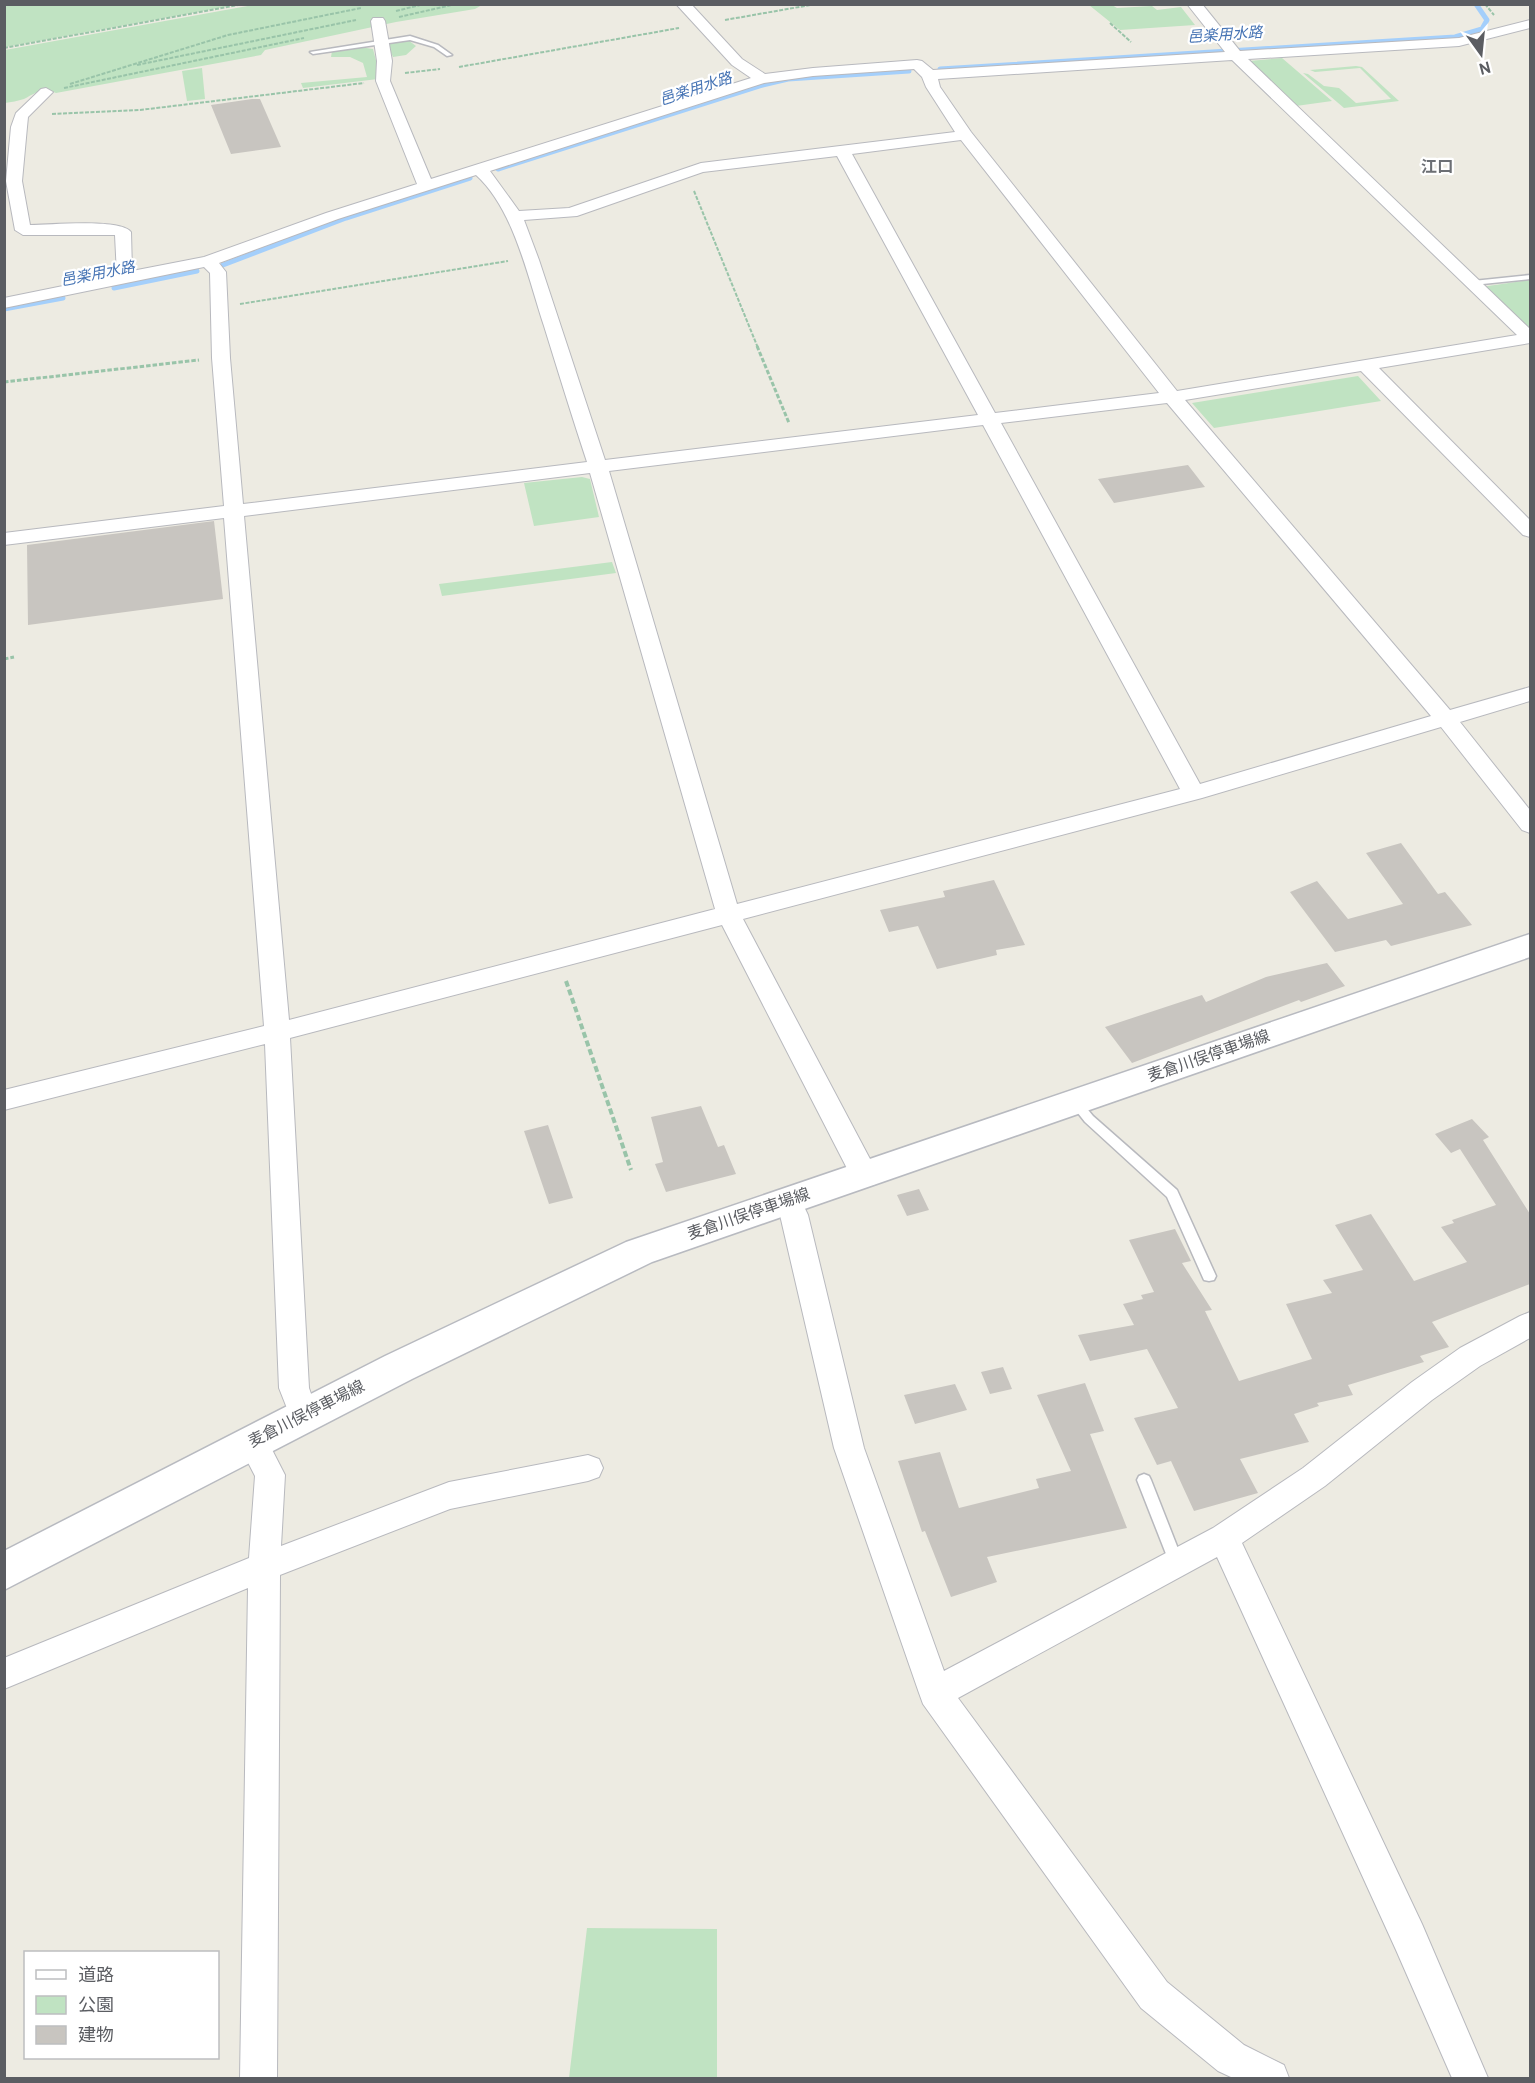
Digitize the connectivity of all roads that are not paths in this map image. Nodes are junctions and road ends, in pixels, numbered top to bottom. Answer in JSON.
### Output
{"nodes":[{"id":1,"x":683,"y":4,"type":"edge"},
{"id":2,"x":1194,"y":4,"type":"edge"},
{"id":3,"x":384,"y":17,"type":"road end"},
{"id":4,"x":1528,"y":27,"type":"edge"},
{"id":5,"x":380,"y":43,"type":"junction"},
{"id":6,"x":313,"y":52,"type":"dead end"},
{"id":7,"x":1233,"y":52,"type":"junction"},
{"id":8,"x":449,"y":55,"type":"dead end"},
{"id":9,"x":929,"y":75,"type":"junction"},
{"id":10,"x":762,"y":79,"type":"junction"},
{"id":11,"x":46,"y":92,"type":"road end"},
{"id":12,"x":965,"y":135,"type":"junction"},
{"id":13,"x":842,"y":150,"type":"junction"},
{"id":14,"x":479,"y":169,"type":"junction"},
{"id":15,"x":426,"y":186,"type":"junction"},
{"id":16,"x":514,"y":216,"type":"junction"},
{"id":17,"x":208,"y":261,"type":"junction"},
{"id":18,"x":1530,"y":277,"type":"edge"},
{"id":19,"x":127,"y":279,"type":"junction"},
{"id":20,"x":1473,"y":283,"type":"junction"},
{"id":21,"x":4,"y":303,"type":"edge"},
{"id":22,"x":1530,"y":338,"type":"edge"},
{"id":23,"x":1365,"y":366,"type":"junction"},
{"id":24,"x":1172,"y":397,"type":"junction"},
{"id":25,"x":990,"y":421,"type":"junction"},
{"id":26,"x":598,"y":467,"type":"junction"},
{"id":27,"x":235,"y":510,"type":"junction"},
{"id":28,"x":1530,"y":531,"type":"edge"},
{"id":29,"x":4,"y":539,"type":"edge"},
{"id":30,"x":1530,"y":694,"type":"edge"},
{"id":31,"x":1446,"y":718,"type":"junction"},
{"id":32,"x":1194,"y":793,"type":"junction"},
{"id":33,"x":1530,"y":825,"type":"edge"},
{"id":34,"x":728,"y":913,"type":"junction"},
{"id":35,"x":1530,"y":945,"type":"edge"},
{"id":36,"x":276,"y":1032,"type":"junction"},
{"id":37,"x":4,"y":1100,"type":"edge"},
{"id":38,"x":1076,"y":1103,"type":"junction"},
{"id":39,"x":865,"y":1176,"type":"junction"},
{"id":40,"x":788,"y":1202,"type":"junction"},
{"id":41,"x":1209,"y":1276,"type":"dead end"},
{"id":42,"x":1530,"y":1324,"type":"edge"},
{"id":43,"x":304,"y":1417,"type":"junction"},
{"id":44,"x":253,"y":1443,"type":"junction"},
{"id":45,"x":588,"y":1468,"type":"dead end"},
{"id":46,"x":1144,"y":1480,"type":"dead end"},
{"id":47,"x":1224,"y":1538,"type":"junction"},
{"id":48,"x":1177,"y":1564,"type":"junction"},
{"id":49,"x":264,"y":1567,"type":"junction"},
{"id":50,"x":4,"y":1572,"type":"edge"},
{"id":51,"x":4,"y":1674,"type":"edge"},
{"id":52,"x":935,"y":1693,"type":"junction"},
{"id":53,"x":259,"y":2079,"type":"edge"},
{"id":54,"x":1271,"y":2079,"type":"edge"},
{"id":55,"x":1470,"y":2079,"type":"edge"}],
"edges":[{"from":1,"to":10,"type":"street"},
{"from":2,"to":7,"type":"street"},
{"from":3,"to":5,"type":"street"},
{"from":4,"to":7,"type":"street"},
{"from":5,"to":6,"type":"lane"},
{"from":5,"to":8,"type":"lane"},
{"from":5,"to":15,"type":"street"},
{"from":7,"to":9,"type":"street"},
{"from":7,"to":20,"type":"street"},
{"from":9,"to":10,"type":"street"},
{"from":9,"to":12,"type":"street"},
{"from":10,"to":14,"type":"street"},
{"from":11,"to":19,"type":"street"},
{"from":12,"to":13,"type":"street"},
{"from":12,"to":24,"type":"street"},
{"from":13,"to":16,"type":"street"},
{"from":13,"to":25,"type":"street"},
{"from":14,"to":15,"type":"street"},
{"from":14,"to":16,"type":"street"},
{"from":15,"to":17,"type":"street"},
{"from":16,"to":26,"type":"street"},
{"from":17,"to":19,"type":"street"},
{"from":17,"to":27,"type":"street"},
{"from":18,"to":20,"type":"lane"},
{"from":19,"to":21,"type":"street"},
{"from":20,"to":22,"type":"street"},
{"from":22,"to":23,"type":"street"},
{"from":23,"to":24,"type":"street"},
{"from":23,"to":28,"type":"street"},
{"from":24,"to":25,"type":"street"},
{"from":24,"to":31,"type":"street"},
{"from":25,"to":26,"type":"street"},
{"from":25,"to":32,"type":"street"},
{"from":26,"to":27,"type":"street"},
{"from":26,"to":34,"type":"street"},
{"from":27,"to":29,"type":"street"},
{"from":27,"to":36,"type":"street"},
{"from":30,"to":31,"type":"street"},
{"from":31,"to":32,"type":"street"},
{"from":31,"to":33,"type":"street"},
{"from":32,"to":34,"type":"street"},
{"from":34,"to":36,"type":"street"},
{"from":34,"to":39,"type":"street"},
{"from":35,"to":38,"type":"main road","name":"麦倉川俣停車場線"},
{"from":36,"to":37,"type":"street"},
{"from":36,"to":43,"type":"street"},
{"from":38,"to":39,"type":"main road","name":"麦倉川俣停車場線"},
{"from":38,"to":41,"type":"lane"},
{"from":39,"to":40,"type":"main road","name":"麦倉川俣停車場線"},
{"from":40,"to":43,"type":"main road","name":"麦倉川俣停車場線"},
{"from":40,"to":52,"type":"street"},
{"from":42,"to":47,"type":"street"},
{"from":43,"to":44,"type":"main road","name":"麦倉川俣停車場線"},
{"from":44,"to":49,"type":"street"},
{"from":44,"to":50,"type":"main road","name":"麦倉川俣停車場線"},
{"from":45,"to":49,"type":"street"},
{"from":46,"to":48,"type":"lane"},
{"from":47,"to":48,"type":"street"},
{"from":47,"to":55,"type":"street"},
{"from":48,"to":52,"type":"street"},
{"from":49,"to":51,"type":"street"},
{"from":49,"to":53,"type":"street"},
{"from":52,"to":54,"type":"street"}]}
